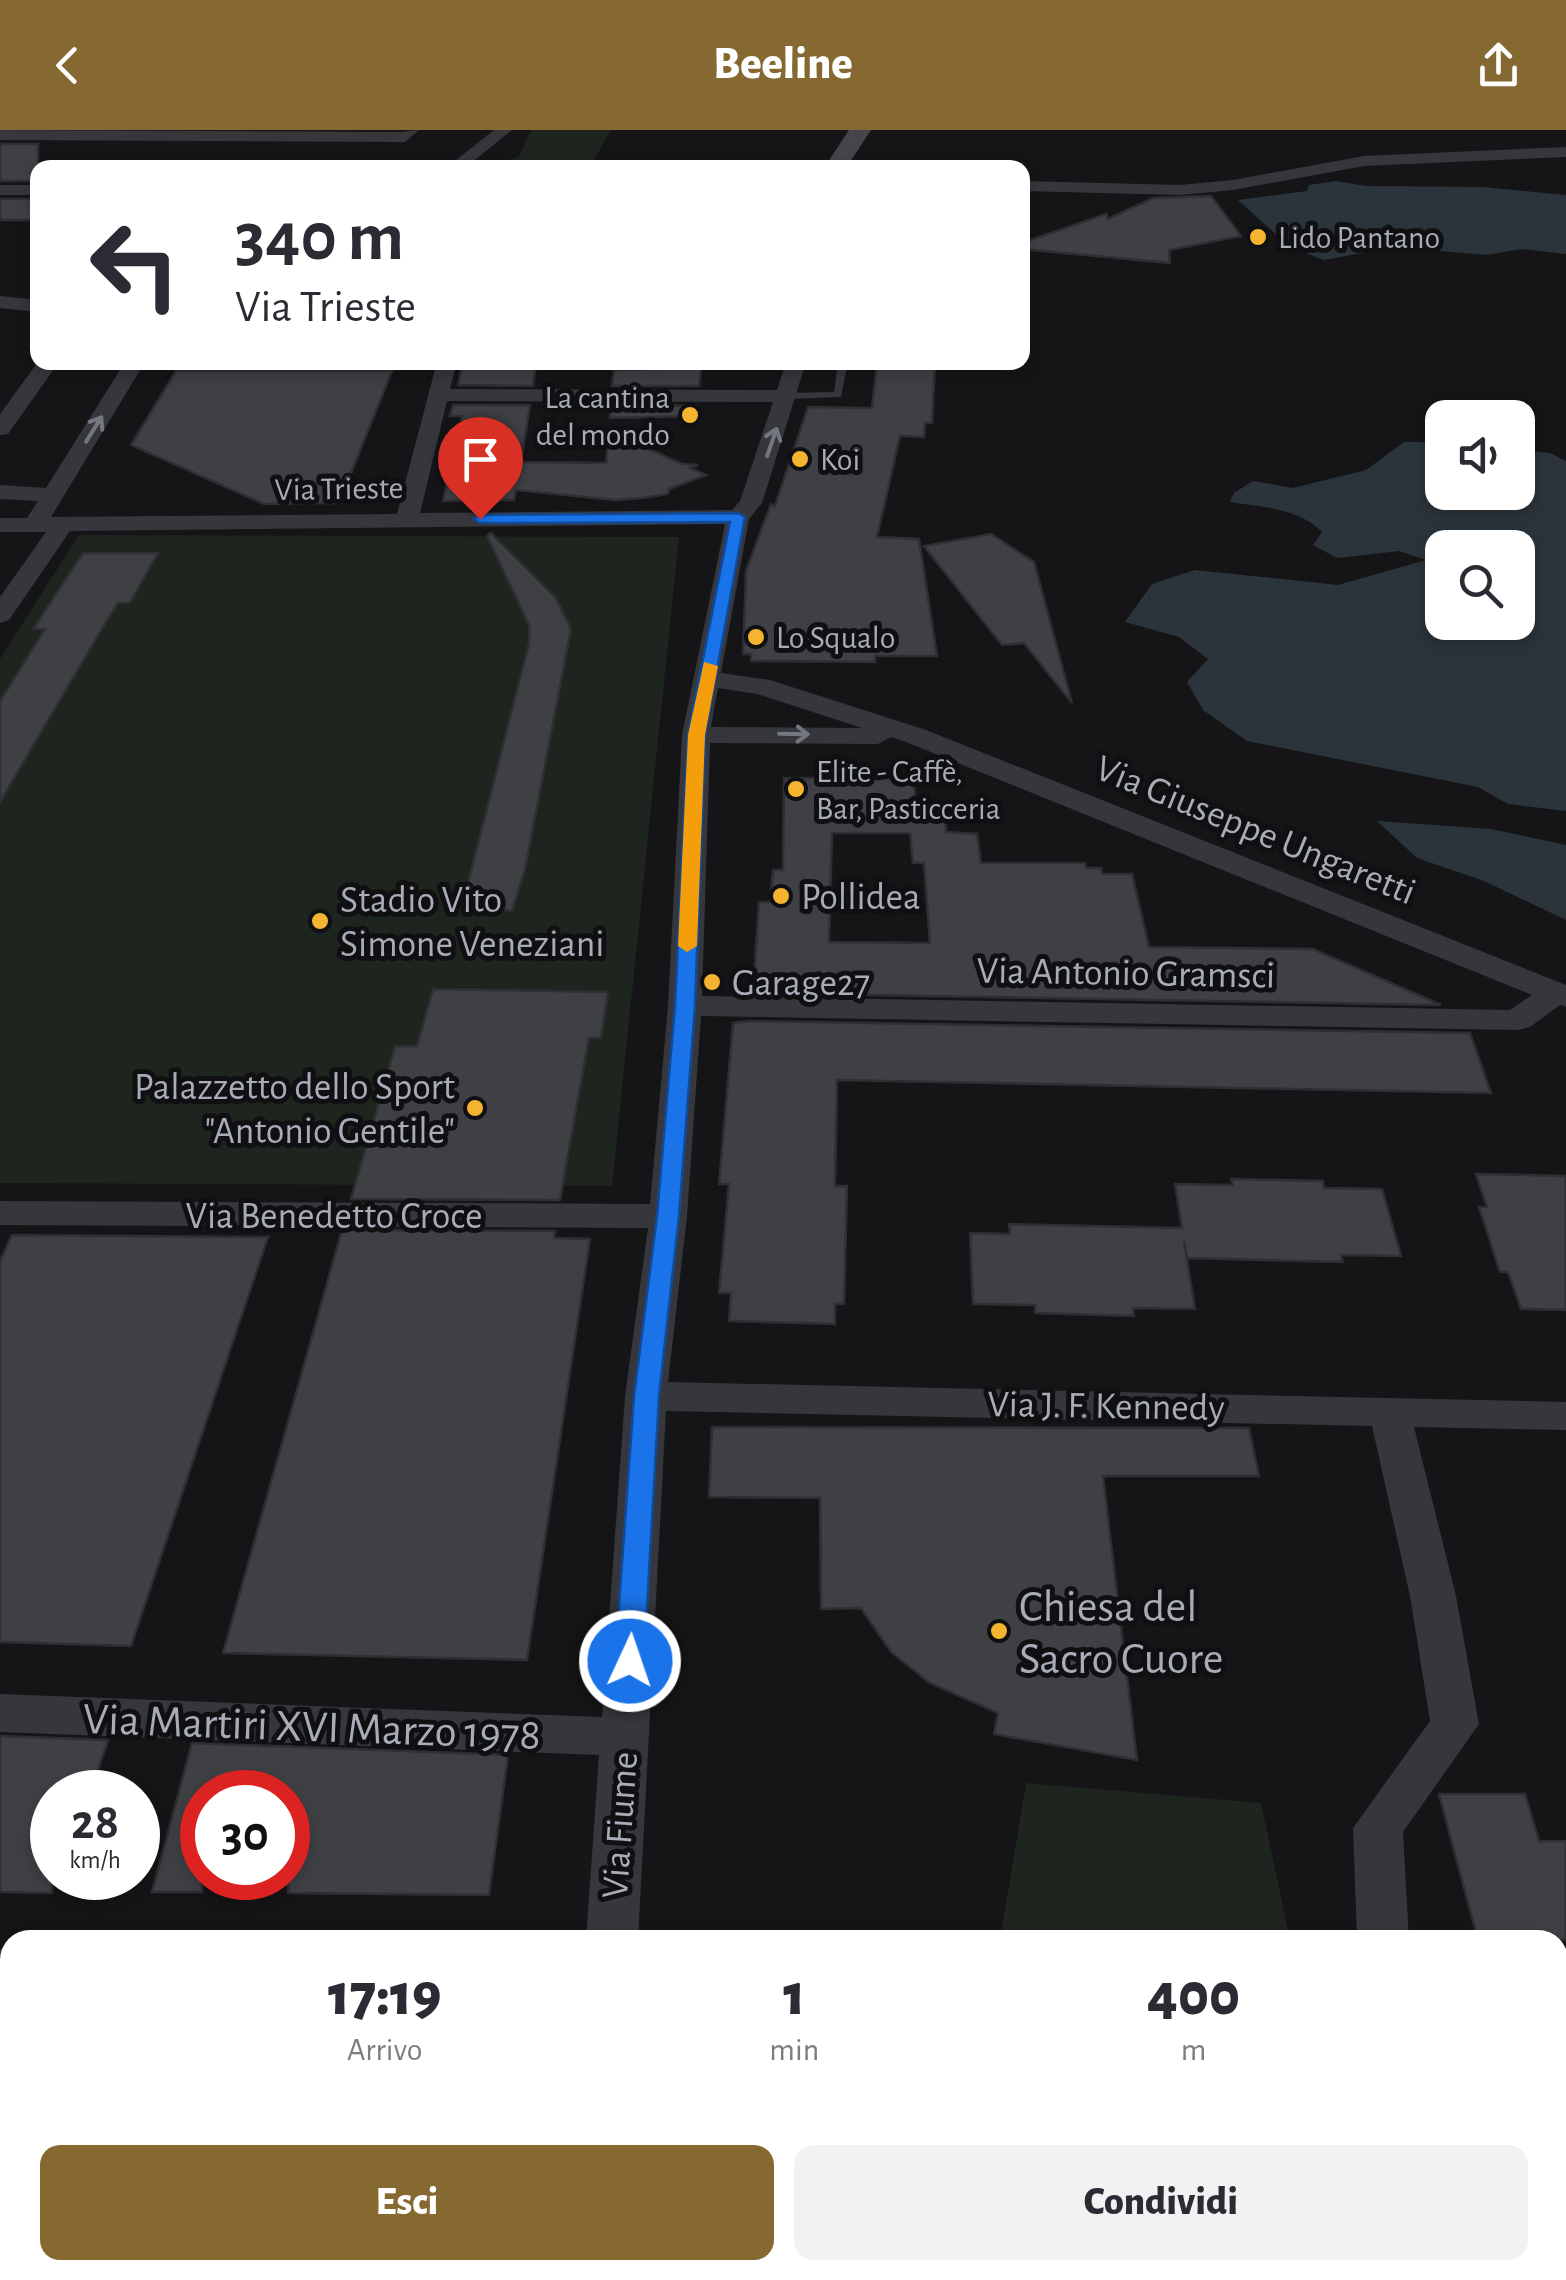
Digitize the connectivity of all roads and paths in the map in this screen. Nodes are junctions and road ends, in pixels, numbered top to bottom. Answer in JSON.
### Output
{"nodes":[{"id":1,"x":411,"y":130,"type":"edge"},
{"id":2,"x":504,"y":130,"type":"edge"},
{"id":3,"x":860,"y":130,"type":"edge"},
{"id":4,"x":0,"y":135,"type":"edge"},
{"id":5,"x":1566,"y":152,"type":"edge"},
{"id":6,"x":465,"y":160,"type":"edge"},
{"id":7,"x":841,"y":160,"type":"edge"},
{"id":8,"x":1030,"y":186,"type":"edge"},
{"id":9,"x":0,"y":190,"type":"edge"},
{"id":10,"x":30,"y":190,"type":"edge"},
{"id":11,"x":0,"y":302,"type":"edge"},
{"id":12,"x":30,"y":305,"type":"edge"},
{"id":13,"x":43,"y":370,"type":"edge"},
{"id":14,"x":130,"y":370,"type":"edge"},
{"id":15,"x":445,"y":370,"type":"edge"},
{"id":16,"x":794,"y":370,"type":"edge"},
{"id":17,"x":843,"y":370,"type":"edge"},
{"id":18,"x":438,"y":395,"type":"junction"},
{"id":19,"x":787,"y":396,"type":"junction"},
{"id":20,"x":0,"y":429,"type":"edge"},
{"id":21,"x":732,"y":484,"type":"dead end"},
{"id":22,"x":0,"y":492,"type":"edge"},
{"id":23,"x":52,"y":495,"type":"junction"},
{"id":24,"x":738,"y":517,"type":"junction"},
{"id":25,"x":407,"y":520,"type":"junction"},
{"id":26,"x":35,"y":524,"type":"junction"},
{"id":27,"x":63,"y":524,"type":"junction"},
{"id":28,"x":0,"y":525,"type":"edge"},
{"id":29,"x":0,"y":615,"type":"edge"},
{"id":30,"x":707,"y":679,"type":"junction"},
{"id":31,"x":696,"y":735,"type":"junction"},
{"id":32,"x":916,"y":736,"type":"junction"},
{"id":33,"x":1561,"y":995,"type":"edge"},
{"id":34,"x":685,"y":1006,"type":"junction"},
{"id":35,"x":0,"y":1212,"type":"edge"},
{"id":36,"x":668,"y":1216,"type":"junction"},
{"id":37,"x":646,"y":1396,"type":"junction"},
{"id":38,"x":1390,"y":1414,"type":"junction"},
{"id":39,"x":1566,"y":1416,"type":"edge"},
{"id":40,"x":0,"y":1713,"type":"edge"},
{"id":41,"x":625,"y":1737,"type":"junction"},
{"id":42,"x":613,"y":1930,"type":"edge"},
{"id":43,"x":1383,"y":1930,"type":"edge"}],
"edges":[{"from":1,"to":4,"type":"street"},
{"from":2,"to":6,"type":"street"},
{"from":3,"to":7,"type":"street"},
{"from":5,"to":8,"type":"street"},
{"from":9,"to":10,"type":"street"},
{"from":11,"to":12,"type":"street"},
{"from":13,"to":20,"type":"street"},
{"from":23,"to":14,"type":"street","one_way":true},
{"from":15,"to":18,"type":"street"},
{"from":16,"to":19,"type":"street"},
{"from":17,"to":19,"type":"lane"},
{"from":18,"to":19,"type":"street"},
{"from":18,"to":25,"type":"street"},
{"from":24,"to":19,"type":"street","one_way":true},
{"from":21,"to":24,"type":"street"},
{"from":22,"to":23,"type":"street"},
{"from":23,"to":26,"type":"street"},
{"from":24,"to":25,"type":"street","name":"Via Trieste"},
{"from":24,"to":30,"type":"street","name":"Via Fiume"},
{"from":25,"to":27,"type":"street","name":"Via Trieste"},
{"from":26,"to":27,"type":"street","name":"Via Trieste"},
{"from":26,"to":28,"type":"street","name":"Via Trieste"},
{"from":27,"to":29,"type":"street"},
{"from":30,"to":31,"type":"street","name":"Via Fiume"},
{"from":30,"to":32,"type":"street","name":"Via Giuseppe Ungaretti"},
{"from":31,"to":32,"type":"street","name":"Via Giuseppe Ungaretti","one_way":true},
{"from":31,"to":34,"type":"street","name":"Via Fiume"},
{"from":32,"to":33,"type":"street","name":"Via Giuseppe Ungaretti"},
{"from":33,"to":34,"type":"street","name":"Via Antonio Gramsci"},
{"from":34,"to":36,"type":"street","name":"Via Fiume"},
{"from":35,"to":36,"type":"street","name":"Via Benedetto Croce"},
{"from":36,"to":37,"type":"street","name":"Via Fiume"},
{"from":37,"to":38,"type":"street","name":"Via J. F. Kennedy"},
{"from":37,"to":41,"type":"street","name":"Via Fiume"},
{"from":38,"to":39,"type":"street","name":"Via J. F. Kennedy"},
{"from":38,"to":43,"type":"street"},
{"from":40,"to":41,"type":"street","name":"Via Martiri XVI Marzo 1978"},
{"from":41,"to":42,"type":"street","name":"Via Fiume"}]}
